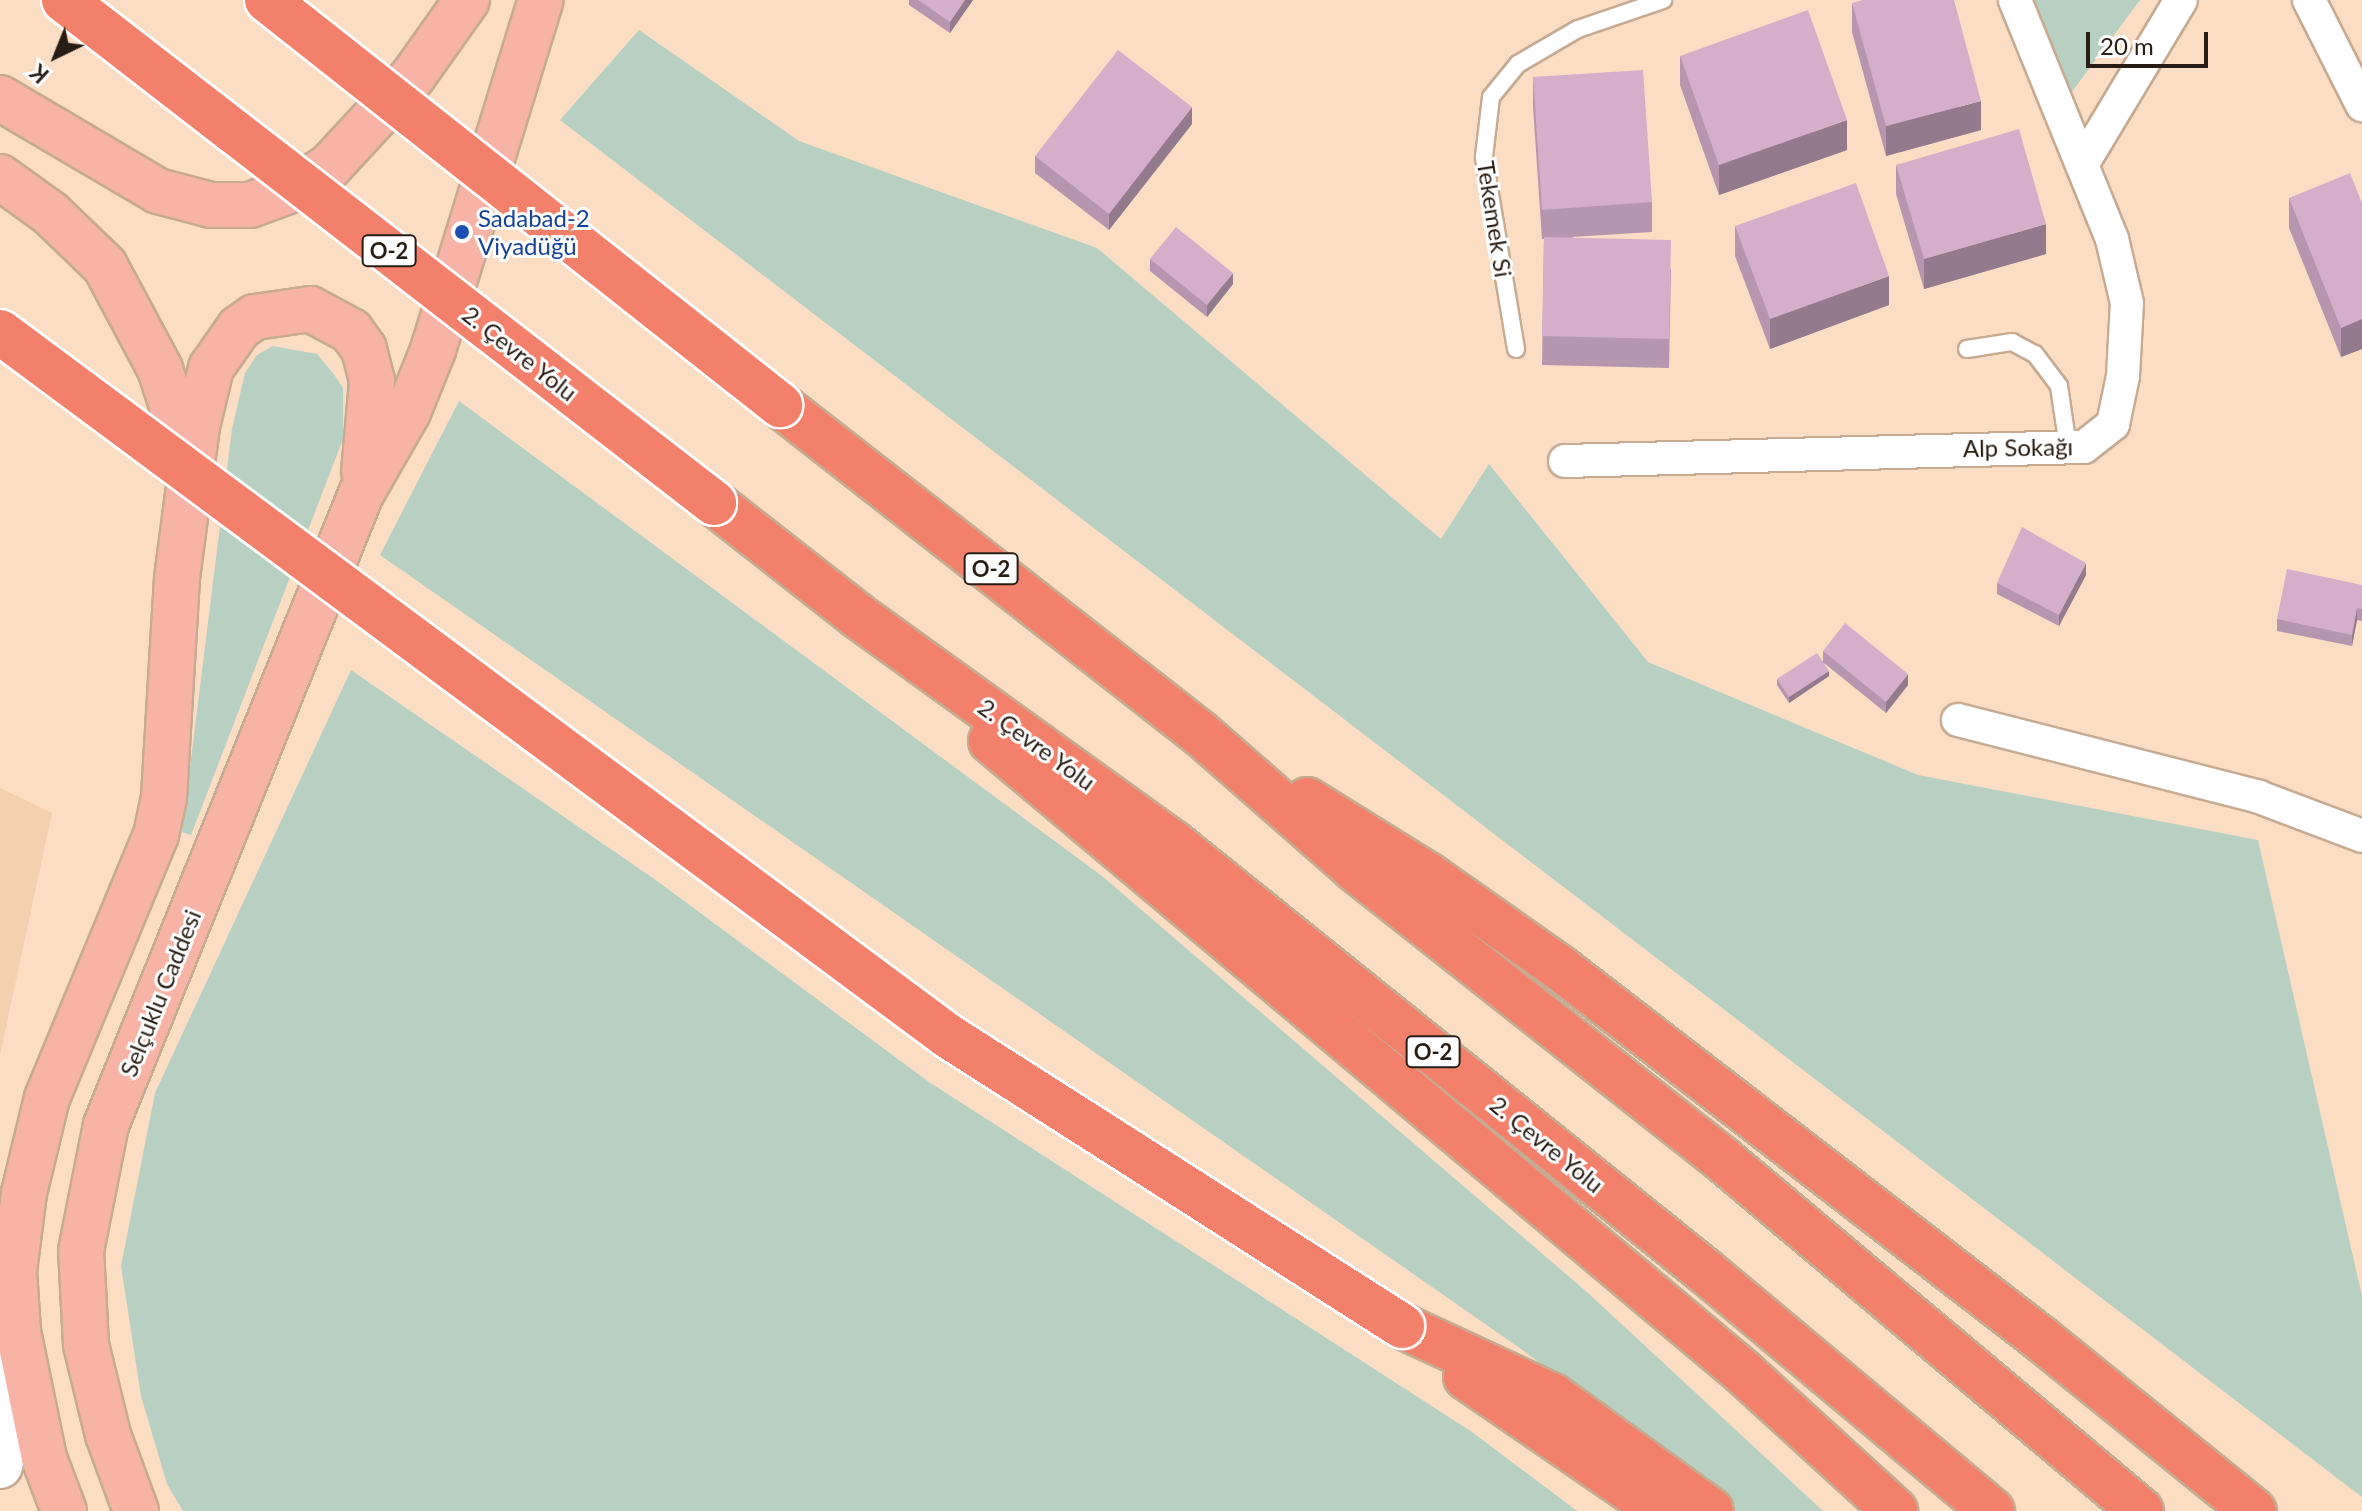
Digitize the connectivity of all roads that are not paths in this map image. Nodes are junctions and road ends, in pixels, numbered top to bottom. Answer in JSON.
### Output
{"nodes":[{"id":1,"x":64,"y":0,"type":"edge"},
{"id":2,"x":267,"y":0,"type":"edge"},
{"id":3,"x":467,"y":0,"type":"edge"},
{"id":4,"x":541,"y":0,"type":"edge"},
{"id":5,"x":1663,"y":0,"type":"edge"},
{"id":6,"x":2015,"y":0,"type":"edge"},
{"id":7,"x":2181,"y":0,"type":"edge"},
{"id":8,"x":2309,"y":0,"type":"edge"},
{"id":9,"x":0,"y":98,"type":"edge"},
{"id":10,"x":2362,"y":105,"type":"edge"},
{"id":11,"x":2083,"y":163,"type":"junction"},
{"id":12,"x":0,"y":177,"type":"edge"},
{"id":13,"x":0,"y":332,"type":"edge"},
{"id":14,"x":1516,"y":349,"type":"dead end"},
{"id":15,"x":1967,"y":349,"type":"dead end"},
{"id":16,"x":2068,"y":447,"type":"junction"},
{"id":17,"x":1565,"y":461,"type":"dead end"},
{"id":18,"x":361,"y":494,"type":"junction"},
{"id":19,"x":181,"y":537,"type":"junction"},
{"id":20,"x":858,"y":616,"type":"junction"},
{"id":21,"x":1958,"y":720,"type":"dead end"},
{"id":22,"x":1201,"y":734,"type":"junction"},
{"id":23,"x":2362,"y":836,"type":"edge"},
{"id":24,"x":1402,"y":1326,"type":"junction"},
{"id":25,"x":18,"y":1331,"type":"junction"},
{"id":26,"x":0,"y":1466,"type":"edge"},
{"id":27,"x":64,"y":1511,"type":"edge"},
{"id":28,"x":136,"y":1511,"type":"edge"},
{"id":29,"x":1661,"y":1511,"type":"edge"},
{"id":30,"x":1711,"y":1511,"type":"edge"},
{"id":31,"x":1895,"y":1511,"type":"edge"},
{"id":32,"x":1992,"y":1511,"type":"edge"},
{"id":33,"x":2141,"y":1511,"type":"edge"},
{"id":34,"x":2254,"y":1511,"type":"edge"}],
"edges":[{"from":1,"to":20,"type":"highway","name":"2. Çevre Yolu","number":"O-2","bridge":true},
{"from":2,"to":22,"type":"highway","number":"O-2","bridge":true},
{"from":3,"to":9,"type":"main road"},
{"from":4,"to":18,"type":"main road"},
{"from":5,"to":14,"type":"lane","name":"Tekemek Si"},
{"from":6,"to":11,"type":"street","name":"Alp Sokağı"},
{"from":7,"to":11,"type":"street"},
{"from":8,"to":10,"type":"street"},
{"from":11,"to":16,"type":"street","name":"Alp Sokağı"},
{"from":12,"to":19,"type":"main road"},
{"from":13,"to":24,"type":"highway","bridge":true},
{"from":15,"to":16,"type":"lane"},
{"from":16,"to":17,"type":"street","name":"Alp Sokağı"},
{"from":18,"to":19,"type":"main road"},
{"from":18,"to":28,"type":"main road","name":"Selçuklu Caddesi"},
{"from":19,"to":25,"type":"main road"},
{"from":20,"to":31,"type":"highway"},
{"from":20,"to":32,"type":"highway","name":"2. Çevre Yolu","number":"O-2"},
{"from":21,"to":23,"type":"street"},
{"from":22,"to":33,"type":"highway","number":"O-2"},
{"from":22,"to":34,"type":"highway"},
{"from":24,"to":29,"type":"highway"},
{"from":24,"to":30,"type":"highway"},
{"from":25,"to":26,"type":"street"},
{"from":25,"to":27,"type":"main road"}]}
